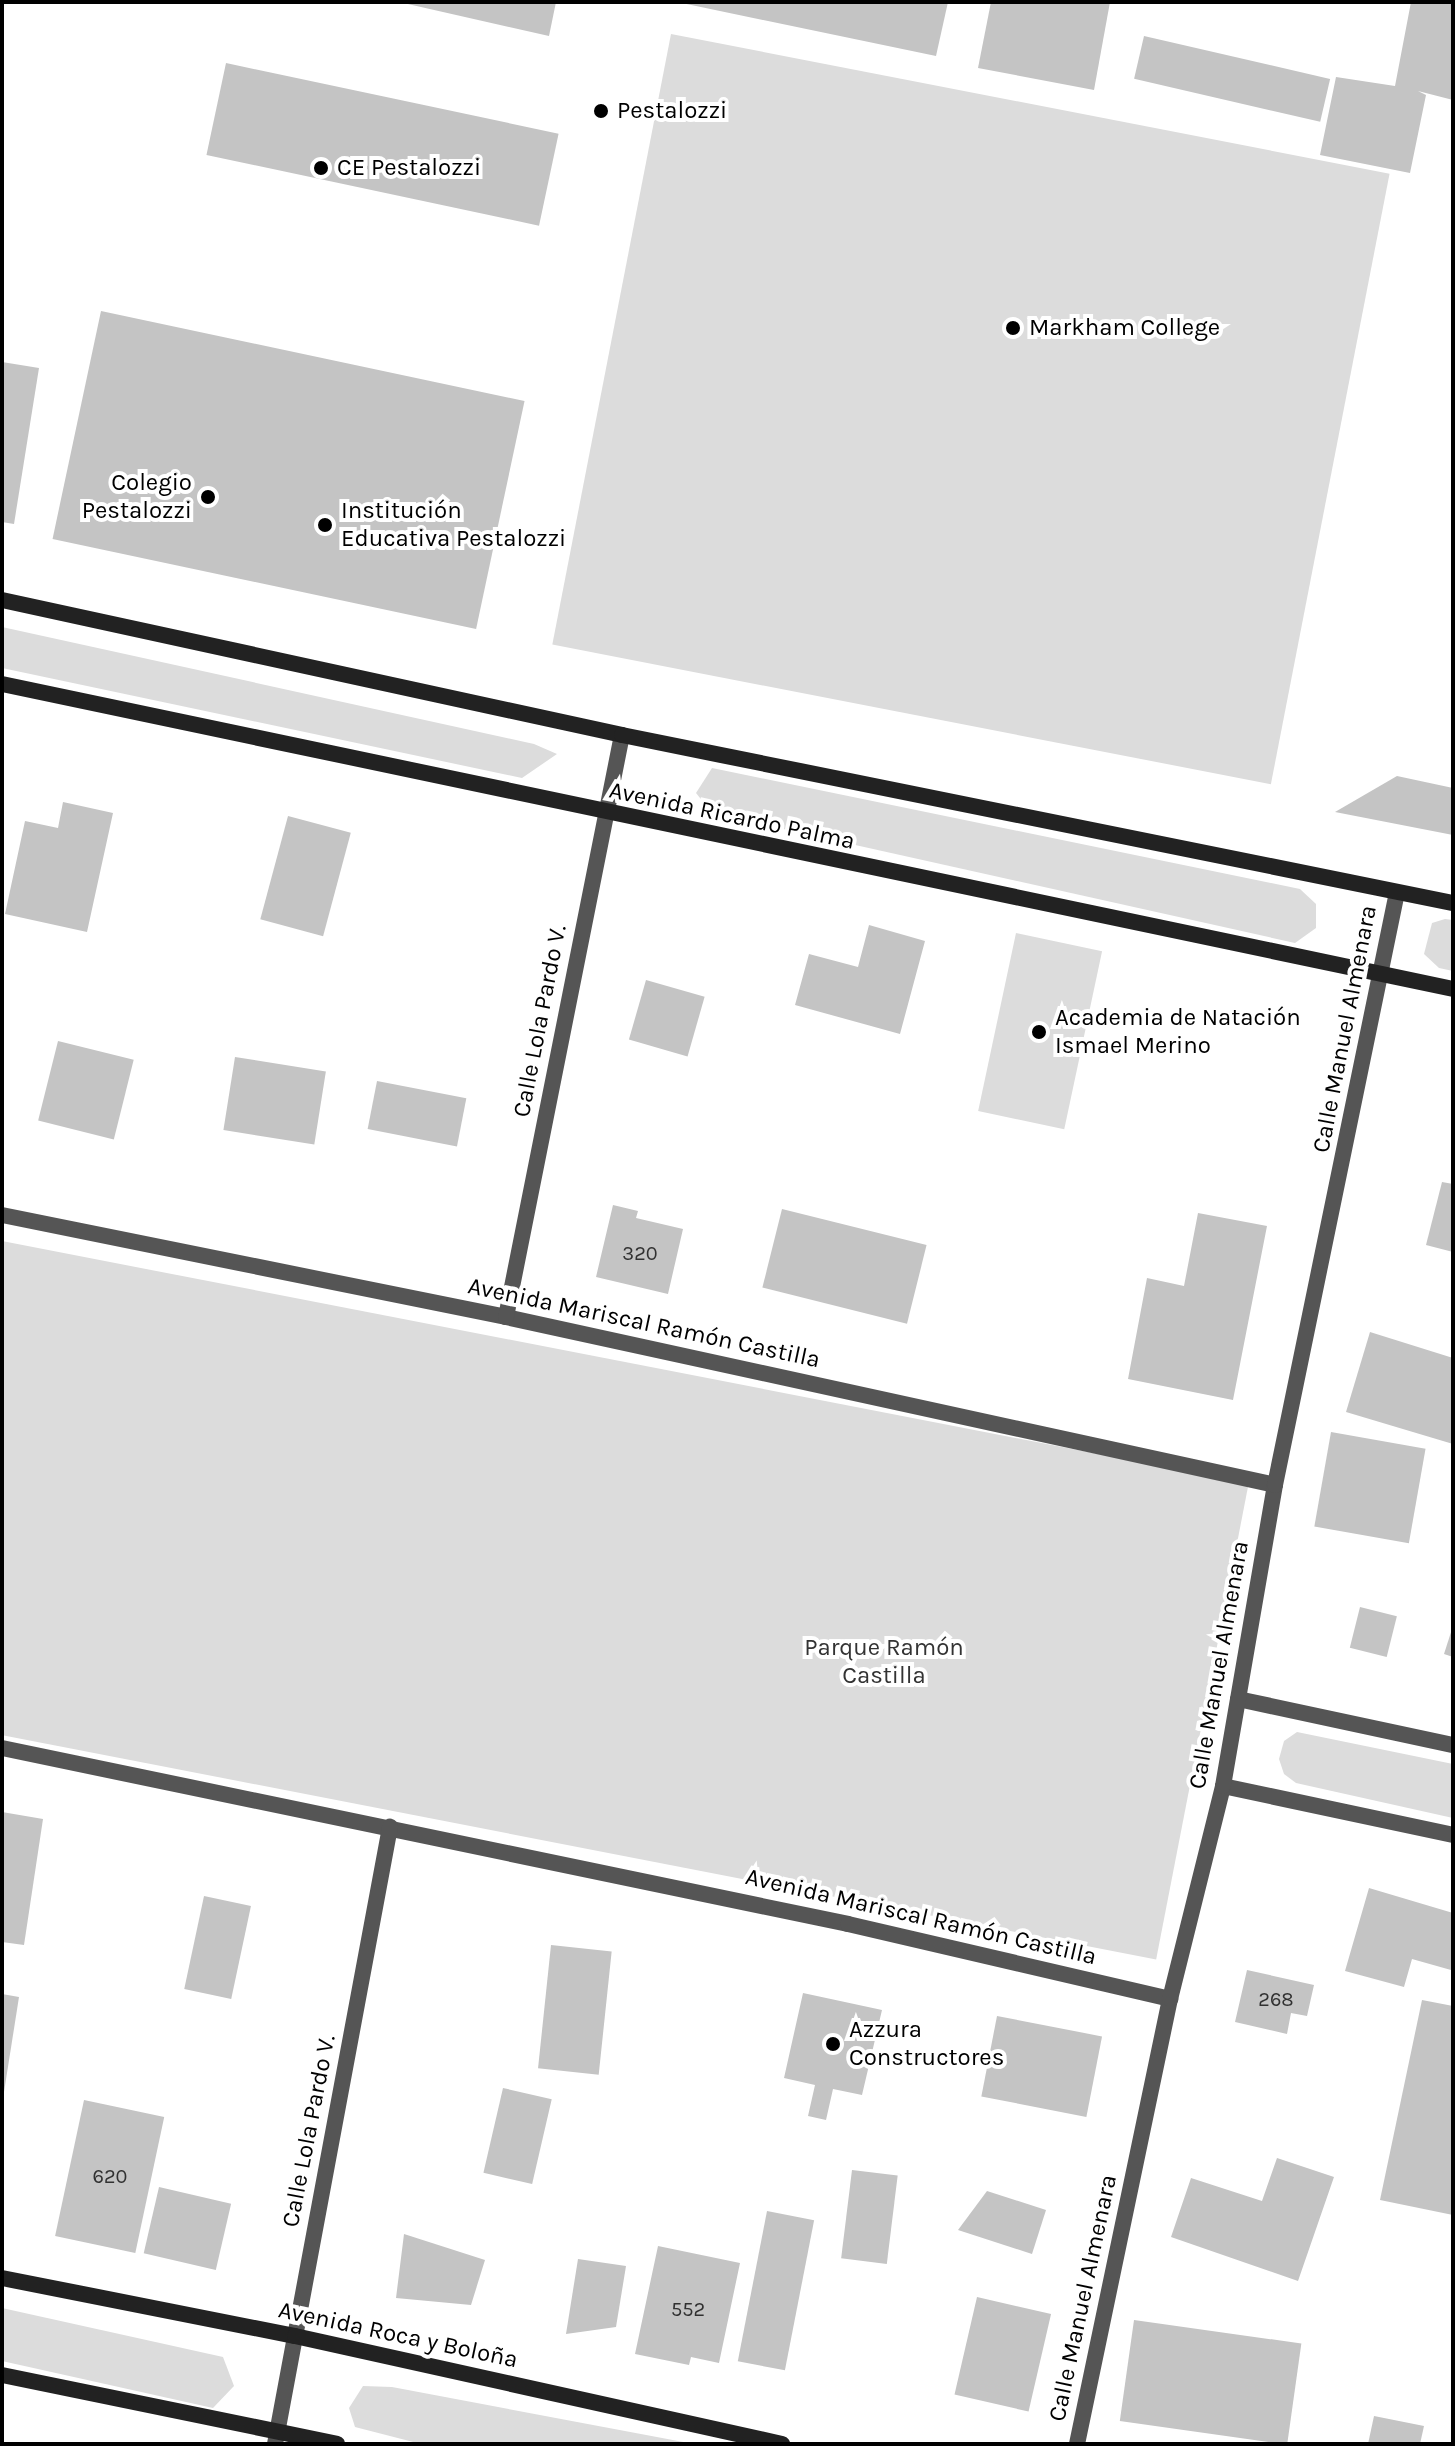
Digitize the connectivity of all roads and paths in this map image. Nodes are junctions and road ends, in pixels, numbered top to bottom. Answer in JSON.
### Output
{"nodes":[{"id":1,"x":2,"y":600,"type":"edge"},
{"id":2,"x":2,"y":684,"type":"edge"},
{"id":3,"x":622,"y":735,"type":"junction"},
{"id":4,"x":605,"y":814,"type":"junction"},
{"id":5,"x":1397,"y":892,"type":"junction"},
{"id":6,"x":1453,"y":903,"type":"edge"},
{"id":7,"x":1382,"y":974,"type":"junction"},
{"id":8,"x":1453,"y":989,"type":"edge"},
{"id":9,"x":2,"y":1215,"type":"edge"},
{"id":10,"x":506,"y":1317,"type":"junction"},
{"id":11,"x":1275,"y":1485,"type":"junction"},
{"id":12,"x":1238,"y":1699,"type":"junction"},
{"id":13,"x":1453,"y":1745,"type":"edge"},
{"id":14,"x":2,"y":1748,"type":"edge"},
{"id":15,"x":1223,"y":1786,"type":"junction"},
{"id":16,"x":390,"y":1827,"type":"junction"},
{"id":17,"x":1453,"y":1835,"type":"edge"},
{"id":18,"x":1170,"y":1999,"type":"junction"},
{"id":19,"x":2,"y":2278,"type":"edge"},
{"id":20,"x":295,"y":2336,"type":"junction"},
{"id":21,"x":2,"y":2375,"type":"edge"},
{"id":22,"x":276,"y":2438,"type":"edge"},
{"id":23,"x":337,"y":2444,"type":"edge"},
{"id":24,"x":782,"y":2444,"type":"edge"},
{"id":25,"x":1077,"y":2444,"type":"edge"}],
"edges":[{"from":1,"to":3,"type":"main road"},
{"from":2,"to":4,"type":"main road","name":"Avenida Ricardo Palma"},
{"from":3,"to":4,"type":"street","name":"Calle Lola Pardo V."},
{"from":3,"to":5,"type":"main road"},
{"from":4,"to":7,"type":"main road","name":"Avenida Ricardo Palma"},
{"from":4,"to":10,"type":"street","name":"Calle Lola Pardo V."},
{"from":5,"to":6,"type":"main road"},
{"from":5,"to":7,"type":"street","name":"Calle Manuel Almenara"},
{"from":7,"to":8,"type":"main road","name":"Avenida Ricardo Palma"},
{"from":7,"to":11,"type":"street","name":"Calle Manuel Almenara"},
{"from":9,"to":10,"type":"street","name":"Avenida Mariscal Ramón Castilla"},
{"from":10,"to":11,"type":"street","name":"Avenida Mariscal Ramón Castilla"},
{"from":11,"to":12,"type":"street","name":"Calle Manuel Almenara"},
{"from":12,"to":13,"type":"street"},
{"from":12,"to":15,"type":"street","name":"Calle Manuel Almenara"},
{"from":14,"to":16,"type":"street","name":"Avenida Mariscal Ramón Castilla"},
{"from":15,"to":17,"type":"street"},
{"from":15,"to":18,"type":"street","name":"Calle Manuel Almenara"},
{"from":16,"to":18,"type":"street","name":"Avenida Mariscal Ramón Castilla"},
{"from":16,"to":20,"type":"street","name":"Calle Lola Pardo V."},
{"from":18,"to":25,"type":"street","name":"Calle Manuel Almenara"},
{"from":19,"to":20,"type":"main road","name":"Avenida Roca y Boloña"},
{"from":20,"to":22,"type":"street","name":"Calle Lola Pardo V."},
{"from":20,"to":24,"type":"main road","name":"Avenida Roca y Boloña"},
{"from":21,"to":22,"type":"main road"},
{"from":22,"to":23,"type":"main road"}]}
